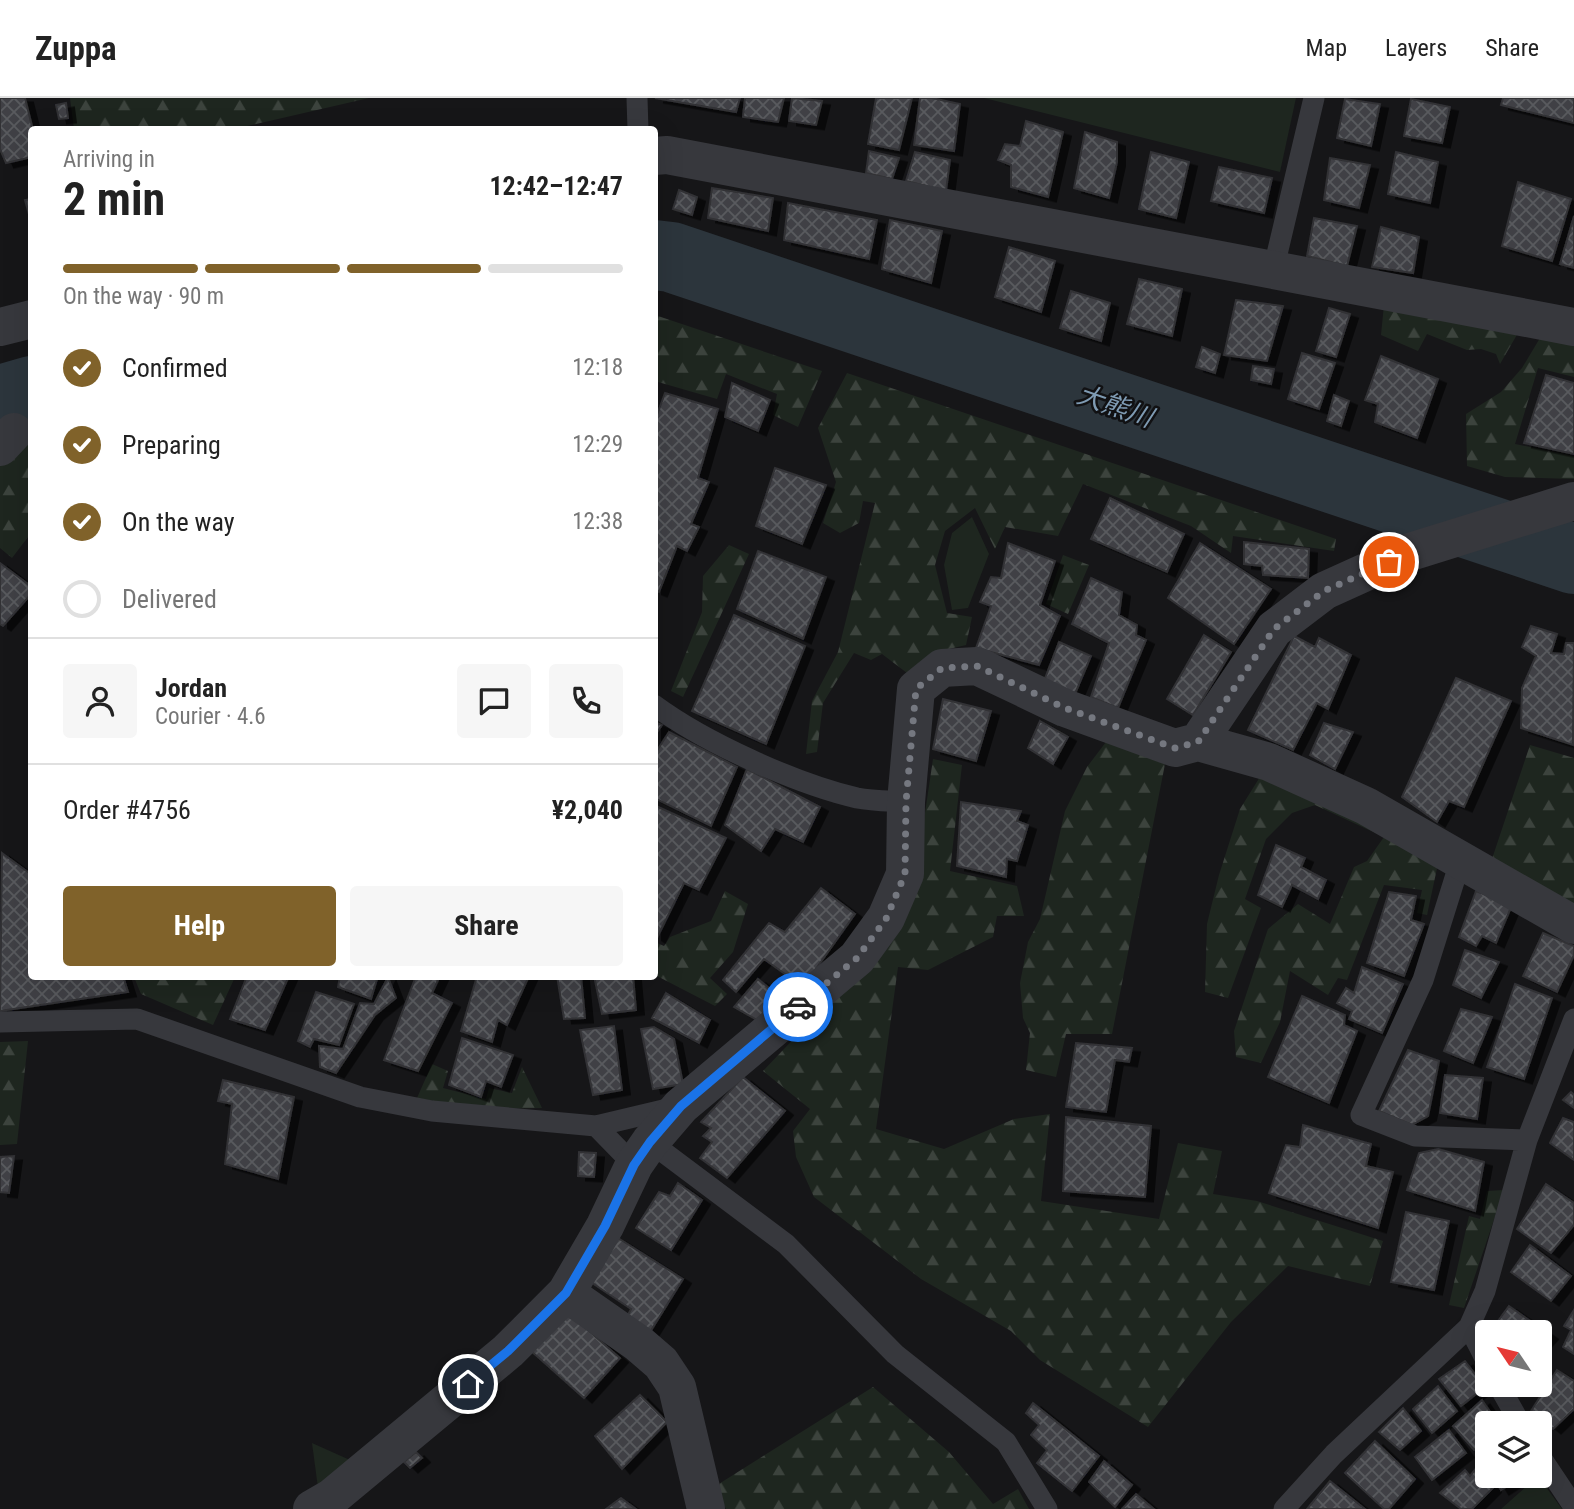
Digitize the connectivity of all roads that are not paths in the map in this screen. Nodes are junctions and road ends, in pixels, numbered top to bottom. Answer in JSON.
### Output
{"nodes":[{"id":1,"x":637,"y":98,"type":"edge"},
{"id":2,"x":1314,"y":98,"type":"edge"},
{"id":3,"x":638,"y":126,"type":"edge"},
{"id":4,"x":658,"y":156,"type":"edge"},
{"id":5,"x":1273,"y":271,"type":"junction"},
{"id":6,"x":28,"y":320,"type":"edge"},
{"id":7,"x":0,"y":327,"type":"edge"},
{"id":8,"x":1574,"y":327,"type":"edge"},
{"id":9,"x":1574,"y":501,"type":"edge"},
{"id":10,"x":658,"y":707,"type":"edge"},
{"id":11,"x":1198,"y":742,"type":"junction"},
{"id":12,"x":906,"y":802,"type":"junction"},
{"id":13,"x":1461,"y":859,"type":"junction"},
{"id":14,"x":1574,"y":925,"type":"edge"},
{"id":15,"x":1574,"y":1019,"type":"edge"},
{"id":16,"x":0,"y":1022,"type":"edge"},
{"id":17,"x":681,"y":1106,"type":"junction"},
{"id":18,"x":596,"y":1126,"type":"junction"},
{"id":19,"x":1527,"y":1140,"type":"junction"},
{"id":20,"x":642,"y":1154,"type":"junction"},
{"id":21,"x":566,"y":1293,"type":"junction"},
{"id":22,"x":1469,"y":1327,"type":"junction"},
{"id":23,"x":1475,"y":1339,"type":"edge"},
{"id":24,"x":1552,"y":1474,"type":"edge"},
{"id":25,"x":1574,"y":1507,"type":"edge"},
{"id":26,"x":312,"y":1509,"type":"edge"},
{"id":27,"x":706,"y":1509,"type":"edge"},
{"id":28,"x":1047,"y":1509,"type":"edge"},
{"id":29,"x":1284,"y":1509,"type":"edge"}],
"edges":[{"from":1,"to":3,"type":"lane"},
{"from":2,"to":5,"type":"lane"},
{"from":4,"to":5,"type":"street"},
{"from":5,"to":8,"type":"street"},
{"from":6,"to":7,"type":"street"},
{"from":9,"to":11,"type":"street"},
{"from":10,"to":12,"type":"lane"},
{"from":11,"to":12,"type":"street"},
{"from":11,"to":13,"type":"street"},
{"from":12,"to":17,"type":"street"},
{"from":13,"to":14,"type":"street"},
{"from":13,"to":19,"type":"lane"},
{"from":15,"to":19,"type":"lane"},
{"from":16,"to":18,"type":"lane"},
{"from":17,"to":18,"type":"lane"},
{"from":17,"to":20,"type":"street"},
{"from":18,"to":20,"type":"lane"},
{"from":19,"to":22,"type":"lane"},
{"from":20,"to":21,"type":"street"},
{"from":20,"to":28,"type":"lane"},
{"from":21,"to":26,"type":"street"},
{"from":21,"to":27,"type":"street"},
{"from":22,"to":23,"type":"lane"},
{"from":22,"to":29,"type":"lane"},
{"from":24,"to":25,"type":"lane"}]}
